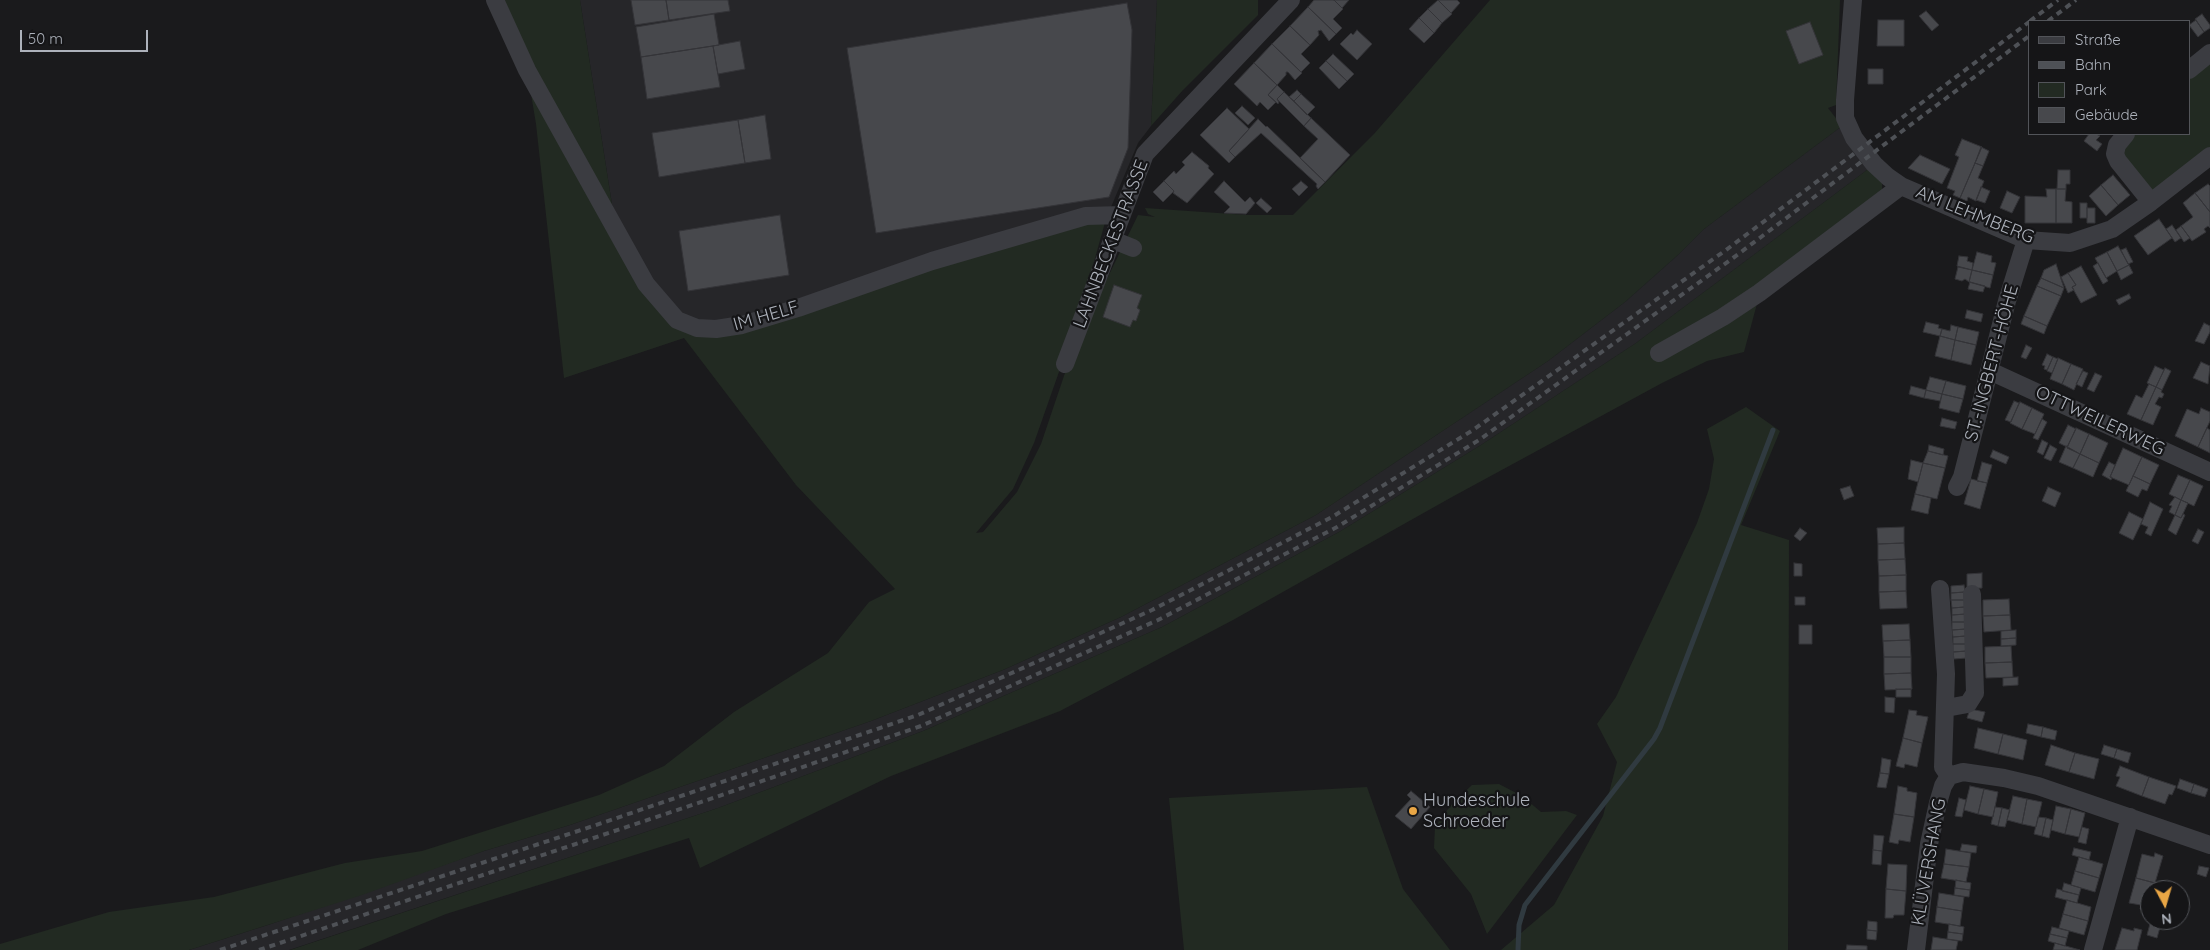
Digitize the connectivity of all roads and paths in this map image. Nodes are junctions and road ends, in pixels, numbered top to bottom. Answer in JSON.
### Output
{"nodes":[{"id":1,"x":495,"y":0,"type":"edge"},
{"id":2,"x":1291,"y":0,"type":"edge"},
{"id":3,"x":1853,"y":0,"type":"edge"},
{"id":4,"x":2210,"y":53,"type":"edge"},
{"id":5,"x":2190,"y":69,"type":"edge"},
{"id":6,"x":2125,"y":135,"type":"edge"},
{"id":7,"x":2210,"y":156,"type":"edge"},
{"id":8,"x":1901,"y":186,"type":"junction"},
{"id":9,"x":2151,"y":202,"type":"junction"},
{"id":10,"x":1122,"y":215,"type":"junction"},
{"id":11,"x":1113,"y":240,"type":"junction"},
{"id":12,"x":2026,"y":240,"type":"junction"},
{"id":13,"x":1133,"y":248,"type":"dead end"},
{"id":14,"x":1659,"y":353,"type":"dead end"},
{"id":15,"x":1066,"y":364,"type":"dead end"},
{"id":16,"x":1990,"y":371,"type":"junction"},
{"id":17,"x":2210,"y":472,"type":"edge"},
{"id":18,"x":1957,"y":487,"type":"dead end"},
{"id":19,"x":1940,"y":589,"type":"dead end"},
{"id":20,"x":1972,"y":594,"type":"dead end"},
{"id":21,"x":1946,"y":708,"type":"junction"},
{"id":22,"x":1949,"y":776,"type":"junction"},
{"id":23,"x":2130,"y":817,"type":"junction"},
{"id":24,"x":2210,"y":844,"type":"edge"},
{"id":25,"x":1916,"y":950,"type":"edge"},
{"id":26,"x":2093,"y":950,"type":"edge"}],
"edges":[{"from":1,"to":10,"type":"street","name":"IM HELF"},
{"from":2,"to":10,"type":"street","name":"LAHNBECKESTRASSE"},
{"from":3,"to":8,"type":"street","name":"AM LEHMBERG"},
{"from":4,"to":5,"type":"street"},
{"from":6,"to":9,"type":"street"},
{"from":7,"to":9,"type":"street","name":"AM LEHMBERG"},
{"from":8,"to":12,"type":"street","name":"AM LEHMBERG"},
{"from":8,"to":14,"type":"street"},
{"from":9,"to":12,"type":"street","name":"AM LEHMBERG"},
{"from":10,"to":11,"type":"street","name":"LAHNBECKESTRASSE"},
{"from":11,"to":13,"type":"street"},
{"from":11,"to":15,"type":"street","name":"LAHNBECKESTRASSE"},
{"from":12,"to":16,"type":"street","name":"ST.-INGBERT-HÖHE"},
{"from":16,"to":17,"type":"street","name":"OTTWEILERWEG"},
{"from":16,"to":18,"type":"street","name":"ST.-INGBERT-HÖHE"},
{"from":19,"to":21,"type":"street","name":"KLÜVERSHANG"},
{"from":20,"to":21,"type":"street"},
{"from":21,"to":22,"type":"street","name":"KLÜVERSHANG"},
{"from":22,"to":23,"type":"street","name":"KLÜVERSHANG"},
{"from":22,"to":25,"type":"street","name":"KLÜVERSHANG"},
{"from":23,"to":24,"type":"street","name":"KLÜVERSHANG"},
{"from":23,"to":26,"type":"street"}]}
